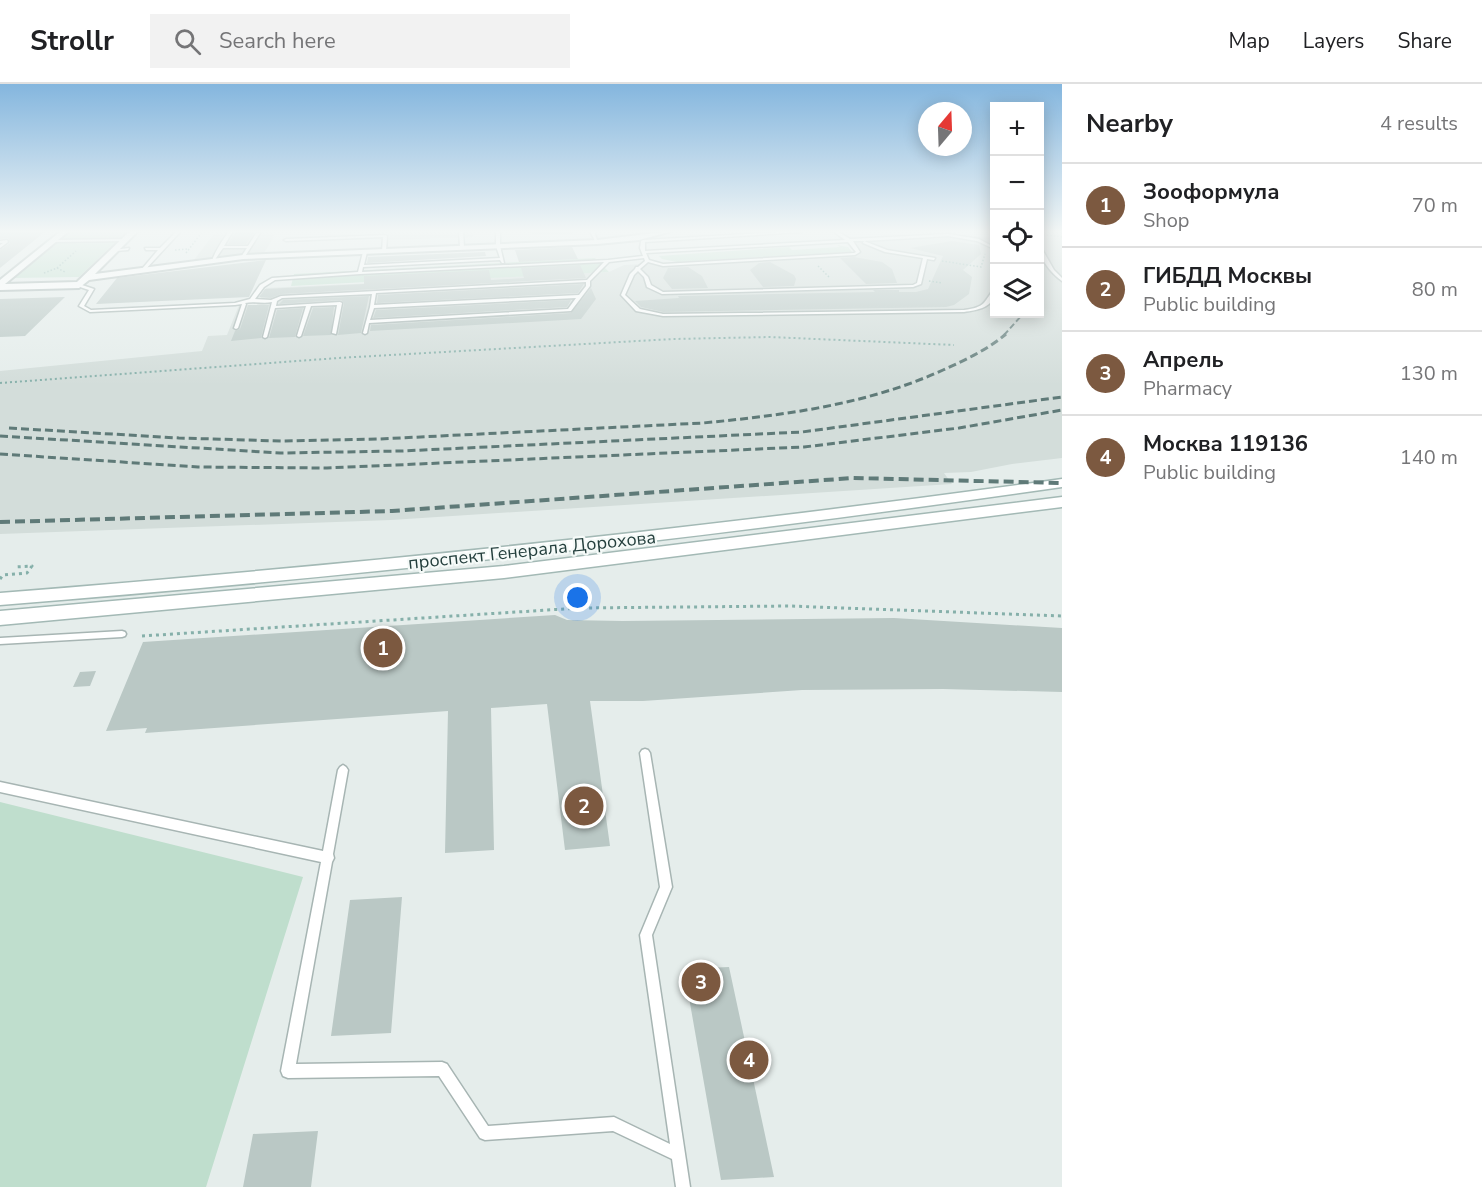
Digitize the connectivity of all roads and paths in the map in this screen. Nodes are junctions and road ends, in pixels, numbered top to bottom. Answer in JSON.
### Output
{"nodes":[{"id":1,"x":52,"y":282,"type":"edge"},
{"id":2,"x":84,"y":282,"type":"edge"},
{"id":3,"x":268,"y":282,"type":"edge"},
{"id":4,"x":559,"y":282,"type":"edge"},
{"id":5,"x":588,"y":282,"type":"edge"},
{"id":6,"x":628,"y":282,"type":"edge"},
{"id":7,"x":648,"y":282,"type":"edge"},
{"id":8,"x":834,"y":282,"type":"edge"},
{"id":9,"x":919,"y":282,"type":"edge"},
{"id":10,"x":0,"y":285,"type":"edge"},
{"id":11,"x":839,"y":288,"type":"junction"},
{"id":12,"x":374,"y":292,"type":"junction"},
{"id":13,"x":580,"y":296,"type":"junction"},
{"id":14,"x":252,"y":300,"type":"junction"},
{"id":15,"x":990,"y":303,"type":"edge"},
{"id":16,"x":244,"y":304,"type":"dead end"},
{"id":17,"x":275,"y":304,"type":"junction"},
{"id":18,"x":309,"y":305,"type":"junction"},
{"id":19,"x":372,"y":307,"type":"junction"},
{"id":20,"x":367,"y":322,"type":"junction"},
{"id":21,"x":236,"y":328,"type":"dead end"},
{"id":22,"x":334,"y":333,"type":"dead end"},
{"id":23,"x":365,"y":333,"type":"dead end"},
{"id":24,"x":299,"y":336,"type":"dead end"},
{"id":25,"x":265,"y":337,"type":"dead end"},
{"id":26,"x":954,"y":345,"type":"dead end"},
{"id":27,"x":0,"y":383,"type":"edge"},
{"id":28,"x":1062,"y":483,"type":"edge"},
{"id":29,"x":1062,"y":502,"type":"edge"},
{"id":30,"x":14,"y":567,"type":"dead end"},
{"id":31,"x":0,"y":579,"type":"edge"},
{"id":32,"x":116,"y":590,"type":"junction"},
{"id":33,"x":0,"y":594,"type":"edge"},
{"id":34,"x":0,"y":599,"type":"edge"},
{"id":35,"x":109,"y":609,"type":"junction"},
{"id":36,"x":1062,"y":616,"type":"edge"},
{"id":37,"x":0,"y":618,"type":"edge"},
{"id":38,"x":0,"y":623,"type":"edge"},
{"id":39,"x":122,"y":634,"type":"dead end"},
{"id":40,"x":141,"y":636,"type":"dead end"},
{"id":41,"x":0,"y":641,"type":"edge"},
{"id":42,"x":645,"y":753,"type":"dead end"},
{"id":43,"x":343,"y":770,"type":"dead end"},
{"id":44,"x":0,"y":787,"type":"edge"},
{"id":45,"x":328,"y":858,"type":"junction"},
{"id":46,"x":678,"y":1155,"type":"junction"},
{"id":47,"x":683,"y":1187,"type":"edge"}],
"edges":[{"from":1,"to":10,"type":"street"},
{"from":2,"to":14,"type":"lane"},
{"from":3,"to":14,"type":"lane"},
{"from":4,"to":12,"type":"lane"},
{"from":5,"to":13,"type":"lane"},
{"from":6,"to":15,"type":"lane"},
{"from":7,"to":11,"type":"lane"},
{"from":8,"to":11,"type":"path"},
{"from":9,"to":11,"type":"lane"},
{"from":12,"to":17,"type":"lane"},
{"from":12,"to":19,"type":"lane"},
{"from":13,"to":19,"type":"lane"},
{"from":13,"to":20,"type":"lane"},
{"from":14,"to":17,"type":"lane"},
{"from":16,"to":21,"type":"lane"},
{"from":17,"to":18,"type":"lane"},
{"from":17,"to":25,"type":"lane"},
{"from":18,"to":22,"type":"lane"},
{"from":18,"to":24,"type":"lane"},
{"from":19,"to":20,"type":"lane"},
{"from":20,"to":23,"type":"lane"},
{"from":26,"to":27,"type":"path"},
{"from":28,"to":32,"type":"main road","name":"проспект Генерала Дорохова"},
{"from":29,"to":35,"type":"main road","name":"проспект Генерала Дорохова"},
{"from":30,"to":31,"type":"path"},
{"from":32,"to":33,"type":"street"},
{"from":32,"to":34,"type":"main road","name":"проспект Генерала Дорохова"},
{"from":35,"to":37,"type":"main road","name":"проспект Генерала Дорохова"},
{"from":35,"to":38,"type":"street"},
{"from":36,"to":40,"type":"path"},
{"from":39,"to":41,"type":"lane"},
{"from":42,"to":46,"type":"lane"},
{"from":43,"to":45,"type":"lane"},
{"from":44,"to":45,"type":"lane"},
{"from":45,"to":46,"type":"lane"},
{"from":46,"to":47,"type":"lane"}]}
